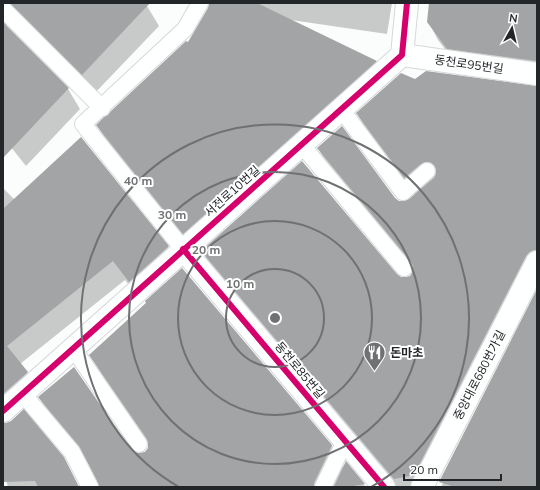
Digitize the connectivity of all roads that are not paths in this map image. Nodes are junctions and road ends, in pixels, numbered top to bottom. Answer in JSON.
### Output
{"nodes":[{"id":1,"x":200,"y":3,"type":"edge"},
{"id":2,"x":407,"y":3,"type":"edge"},
{"id":3,"x":3,"y":9,"type":"edge"},
{"id":4,"x":402,"y":55,"type":"junction"},
{"id":5,"x":537,"y":74,"type":"edge"},
{"id":6,"x":102,"y":108,"type":"junction"},
{"id":7,"x":340,"y":109,"type":"junction"},
{"id":8,"x":301,"y":144,"type":"junction"},
{"id":9,"x":428,"y":171,"type":"dead end"},
{"id":10,"x":183,"y":249,"type":"junction"},
{"id":11,"x":537,"y":262,"type":"edge"},
{"id":12,"x":404,"y":268,"type":"dead end"},
{"id":13,"x":73,"y":348,"type":"junction"},
{"id":14,"x":23,"y":394,"type":"junction"},
{"id":15,"x":3,"y":411,"type":"edge"},
{"id":16,"x":345,"y":441,"type":"junction"},
{"id":17,"x":139,"y":444,"type":"dead end"},
{"id":18,"x":90,"y":487,"type":"edge"},
{"id":19,"x":323,"y":487,"type":"edge"},
{"id":20,"x":384,"y":487,"type":"edge"},
{"id":21,"x":422,"y":487,"type":"edge"}],
"edges":[{"from":1,"to":6,"type":"lane"},
{"from":2,"to":4,"type":"street"},
{"from":3,"to":6,"type":"lane"},
{"from":4,"to":5,"type":"street","name":"동천로95번길"},
{"from":4,"to":7,"type":"street","name":"서전로10번길"},
{"from":6,"to":10,"type":"lane"},
{"from":7,"to":8,"type":"street","name":"서전로10번길"},
{"from":7,"to":9,"type":"lane"},
{"from":8,"to":10,"type":"street","name":"서전로10번길"},
{"from":8,"to":12,"type":"lane"},
{"from":10,"to":13,"type":"street","name":"서전로10번길"},
{"from":10,"to":16,"type":"street","name":"동천로85번길"},
{"from":11,"to":21,"type":"street","name":"중앙대로680번가길"},
{"from":13,"to":14,"type":"street","name":"서전로10번길"},
{"from":13,"to":17,"type":"lane"},
{"from":14,"to":15,"type":"street","name":"서전로10번길"},
{"from":14,"to":18,"type":"lane"},
{"from":16,"to":19,"type":"lane"},
{"from":16,"to":20,"type":"street","name":"동천로85번길"}]}
